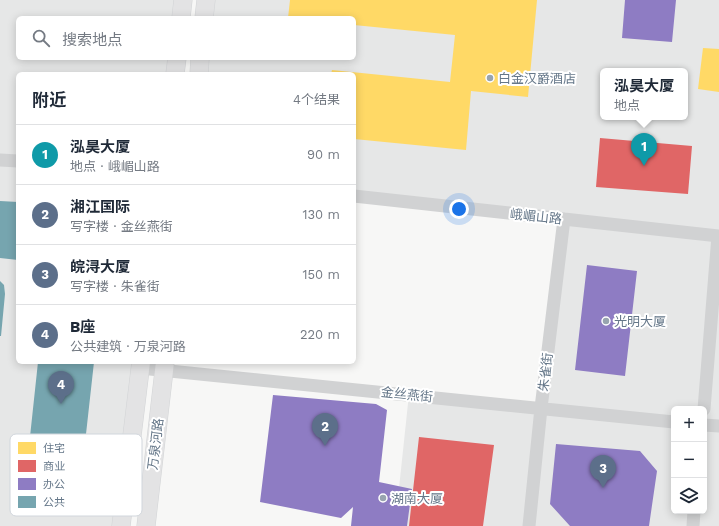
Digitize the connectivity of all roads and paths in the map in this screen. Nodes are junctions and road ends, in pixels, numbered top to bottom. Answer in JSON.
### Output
{"nodes":[{"id":1,"x":183,"y":0,"type":"edge"},
{"id":2,"x":206,"y":0,"type":"edge"},
{"id":3,"x":181,"y":16,"type":"edge"},
{"id":4,"x":204,"y":16,"type":"edge"},
{"id":5,"x":177,"y":60,"type":"edge"},
{"id":6,"x":200,"y":60,"type":"edge"},
{"id":7,"x":175,"y":72,"type":"edge"},
{"id":8,"x":199,"y":72,"type":"edge"},
{"id":9,"x":0,"y":160,"type":"edge"},
{"id":10,"x":16,"y":162,"type":"edge"},
{"id":11,"x":356,"y":196,"type":"edge"},
{"id":12,"x":564,"y":219,"type":"junction"},
{"id":13,"x":718,"y":236,"type":"edge"},
{"id":14,"x":140,"y":365,"type":"edge"},
{"id":15,"x":164,"y":366,"type":"edge"},
{"id":16,"x":704,"y":406,"type":"edge"},
{"id":17,"x":541,"y":408,"type":"junction"},
{"id":18,"x":671,"y":422,"type":"edge"},
{"id":19,"x":707,"y":425,"type":"edge"},
{"id":20,"x":719,"y":426,"type":"edge"},
{"id":21,"x":132,"y":434,"type":"edge"},
{"id":22,"x":694,"y":514,"type":"edge"},
{"id":23,"x":122,"y":516,"type":"edge"},
{"id":24,"x":121,"y":526,"type":"edge"},
{"id":25,"x":146,"y":526,"type":"edge"},
{"id":26,"x":529,"y":526,"type":"edge"},
{"id":27,"x":693,"y":526,"type":"edge"}],
"edges":[{"from":1,"to":3,"type":"street"},
{"from":2,"to":4,"type":"street"},
{"from":5,"to":7,"type":"street"},
{"from":6,"to":8,"type":"street"},
{"from":9,"to":10,"type":"street"},
{"from":11,"to":12,"type":"street","name":"峨嵋山路"},
{"from":12,"to":13,"type":"street","name":"峨嵋山路"},
{"from":12,"to":17,"type":"street","name":"朱雀街"},
{"from":13,"to":16,"type":"street"},
{"from":14,"to":15,"type":"street","name":"金丝燕街"},
{"from":14,"to":21,"type":"street","name":"万泉河路"},
{"from":15,"to":17,"type":"street","name":"金丝燕街"},
{"from":15,"to":25,"type":"street","name":"万泉河路"},
{"from":17,"to":18,"type":"street","name":"金丝燕街"},
{"from":17,"to":26,"type":"street","name":"朱雀街"},
{"from":19,"to":20,"type":"street"},
{"from":22,"to":27,"type":"street"},
{"from":23,"to":24,"type":"street","name":"万泉河路"}]}
